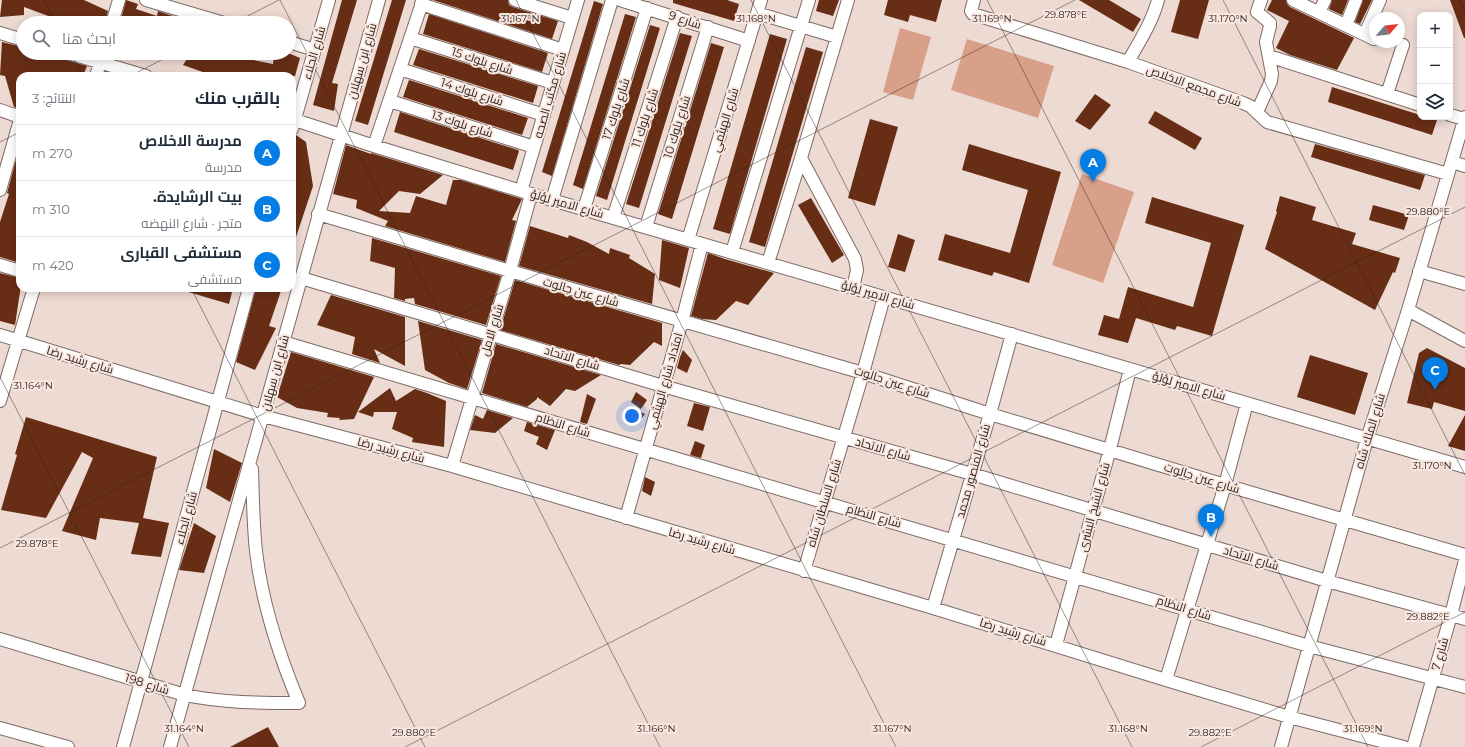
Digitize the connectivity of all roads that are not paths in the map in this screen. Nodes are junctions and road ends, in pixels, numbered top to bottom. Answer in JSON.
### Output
{"nodes":[{"id":1,"x":119,"y":0,"type":"edge"},
{"id":2,"x":146,"y":0,"type":"edge"},
{"id":3,"x":329,"y":0,"type":"edge"},
{"id":4,"x":379,"y":0,"type":"edge"},
{"id":5,"x":515,"y":0,"type":"edge"},
{"id":6,"x":578,"y":0,"type":"edge"},
{"id":7,"x":612,"y":0,"type":"edge"},
{"id":8,"x":620,"y":0,"type":"edge"},
{"id":9,"x":761,"y":0,"type":"edge"},
{"id":10,"x":809,"y":0,"type":"edge"},
{"id":11,"x":848,"y":0,"type":"edge"},
{"id":12,"x":974,"y":0,"type":"edge"},
{"id":13,"x":1158,"y":0,"type":"edge"},
{"id":14,"x":1261,"y":0,"type":"edge"},
{"id":15,"x":1293,"y":0,"type":"edge"},
{"id":16,"x":1325,"y":0,"type":"edge"},
{"id":17,"x":1356,"y":0,"type":"edge"},
{"id":18,"x":1380,"y":0,"type":"edge"},
{"id":19,"x":422,"y":2,"type":"edge"},
{"id":20,"x":648,"y":8,"type":"junction"},
{"id":21,"x":1319,"y":12,"type":"junction"},
{"id":22,"x":1377,"y":12,"type":"edge"},
{"id":23,"x":757,"y":13,"type":"junction"},
{"id":24,"x":114,"y":16,"type":"edge"},
{"id":25,"x":200,"y":16,"type":"edge"},
{"id":26,"x":677,"y":17,"type":"junction"},
{"id":27,"x":572,"y":18,"type":"junction"},
{"id":28,"x":1346,"y":25,"type":"junction"},
{"id":29,"x":801,"y":26,"type":"junction"},
{"id":30,"x":708,"y":27,"type":"junction"},
{"id":31,"x":0,"y":33,"type":"edge"},
{"id":32,"x":1369,"y":36,"type":"edge"},
{"id":33,"x":837,"y":37,"type":"junction"},
{"id":34,"x":16,"y":38,"type":"edge"},
{"id":35,"x":410,"y":38,"type":"junction"},
{"id":36,"x":749,"y":41,"type":"junction"},
{"id":37,"x":296,"y":44,"type":"edge"},
{"id":38,"x":1402,"y":48,"type":"edge"},
{"id":39,"x":315,"y":50,"type":"junction"},
{"id":40,"x":563,"y":50,"type":"junction"},
{"id":41,"x":1269,"y":56,"type":"junction"},
{"id":42,"x":101,"y":60,"type":"edge"},
{"id":43,"x":107,"y":60,"type":"edge"},
{"id":44,"x":1128,"y":62,"type":"junction"},
{"id":45,"x":400,"y":69,"type":"junction"},
{"id":46,"x":97,"y":72,"type":"edge"},
{"id":47,"x":136,"y":72,"type":"edge"},
{"id":48,"x":553,"y":83,"type":"junction"},
{"id":49,"x":1387,"y":94,"type":"junction"},
{"id":50,"x":390,"y":101,"type":"junction"},
{"id":51,"x":1417,"y":104,"type":"edge"},
{"id":52,"x":0,"y":110,"type":"edge"},
{"id":53,"x":296,"y":112,"type":"edge"},
{"id":54,"x":1257,"y":112,"type":"junction"},
{"id":55,"x":16,"y":115,"type":"edge"},
{"id":56,"x":544,"y":115,"type":"junction"},
{"id":57,"x":1453,"y":116,"type":"edge"},
{"id":58,"x":1465,"y":118,"type":"edge"},
{"id":59,"x":296,"y":123,"type":"edge"},
{"id":60,"x":16,"y":134,"type":"edge"},
{"id":61,"x":341,"y":135,"type":"junction"},
{"id":62,"x":374,"y":146,"type":"junction"},
{"id":63,"x":534,"y":147,"type":"junction"},
{"id":64,"x":801,"y":158,"type":"junction"},
{"id":65,"x":1452,"y":162,"type":"junction"},
{"id":66,"x":1465,"y":166,"type":"edge"},
{"id":67,"x":1448,"y":174,"type":"junction"},
{"id":68,"x":0,"y":190,"type":"edge"},
{"id":69,"x":526,"y":192,"type":"junction"},
{"id":70,"x":552,"y":200,"type":"junction"},
{"id":71,"x":584,"y":209,"type":"junction"},
{"id":72,"x":318,"y":214,"type":"junction"},
{"id":73,"x":613,"y":218,"type":"junction"},
{"id":74,"x":646,"y":227,"type":"junction"},
{"id":75,"x":688,"y":240,"type":"junction"},
{"id":76,"x":702,"y":244,"type":"junction"},
{"id":77,"x":732,"y":252,"type":"junction"},
{"id":78,"x":768,"y":263,"type":"junction"},
{"id":79,"x":0,"y":265,"type":"edge"},
{"id":80,"x":16,"y":270,"type":"edge"},
{"id":81,"x":510,"y":271,"type":"junction"},
{"id":82,"x":1419,"y":271,"type":"junction"},
{"id":83,"x":301,"y":278,"type":"junction"},
{"id":84,"x":1465,"y":284,"type":"edge"},
{"id":85,"x":853,"y":288,"type":"junction"},
{"id":86,"x":33,"y":292,"type":"edge"},
{"id":87,"x":248,"y":292,"type":"edge"},
{"id":88,"x":884,"y":297,"type":"junction"},
{"id":89,"x":1408,"y":310,"type":"junction"},
{"id":90,"x":682,"y":321,"type":"junction"},
{"id":91,"x":491,"y":334,"type":"junction"},
{"id":92,"x":1012,"y":334,"type":"junction"},
{"id":93,"x":0,"y":335,"type":"edge"},
{"id":94,"x":18,"y":341,"type":"junction"},
{"id":95,"x":1465,"y":341,"type":"edge"},
{"id":96,"x":283,"y":342,"type":"junction"},
{"id":97,"x":1130,"y":369,"type":"junction"},
{"id":98,"x":863,"y":373,"type":"junction"},
{"id":99,"x":663,"y":386,"type":"junction"},
{"id":100,"x":472,"y":398,"type":"junction"},
{"id":101,"x":0,"y":401,"type":"edge"},
{"id":102,"x":217,"y":403,"type":"junction"},
{"id":103,"x":1247,"y":403,"type":"junction"},
{"id":104,"x":990,"y":414,"type":"junction"},
{"id":105,"x":263,"y":416,"type":"junction"},
{"id":106,"x":844,"y":438,"type":"junction"},
{"id":107,"x":1367,"y":439,"type":"junction"},
{"id":108,"x":1110,"y":449,"type":"junction"},
{"id":109,"x":645,"y":450,"type":"junction"},
{"id":110,"x":251,"y":459,"type":"junction"},
{"id":111,"x":452,"y":466,"type":"junction"},
{"id":112,"x":1465,"y":467,"type":"edge"},
{"id":113,"x":972,"y":474,"type":"junction"},
{"id":114,"x":1225,"y":485,"type":"junction"},
{"id":115,"x":824,"y":502,"type":"junction"},
{"id":116,"x":1093,"y":511,"type":"junction"},
{"id":117,"x":626,"y":518,"type":"junction"},
{"id":118,"x":1344,"y":520,"type":"junction"},
{"id":119,"x":953,"y":540,"type":"junction"},
{"id":120,"x":1206,"y":545,"type":"junction"},
{"id":121,"x":1465,"y":555,"type":"edge"},
{"id":122,"x":1465,"y":560,"type":"edge"},
{"id":123,"x":804,"y":571,"type":"junction"},
{"id":124,"x":1075,"y":576,"type":"junction"},
{"id":125,"x":1327,"y":581,"type":"junction"},
{"id":126,"x":933,"y":608,"type":"junction"},
{"id":127,"x":1187,"y":609,"type":"junction"},
{"id":128,"x":1451,"y":615,"type":"junction"},
{"id":129,"x":1465,"y":619,"type":"edge"},
{"id":130,"x":0,"y":639,"type":"edge"},
{"id":131,"x":1056,"y":646,"type":"junction"},
{"id":132,"x":1309,"y":646,"type":"junction"},
{"id":133,"x":1433,"y":678,"type":"junction"},
{"id":134,"x":1166,"y":680,"type":"junction"},
{"id":135,"x":141,"y":682,"type":"junction"},
{"id":136,"x":1465,"y":687,"type":"edge"},
{"id":137,"x":185,"y":695,"type":"junction"},
{"id":138,"x":1289,"y":717,"type":"junction"},
{"id":139,"x":0,"y":728,"type":"edge"},
{"id":140,"x":54,"y":745,"type":"edge"},
{"id":141,"x":68,"y":747,"type":"edge"},
{"id":142,"x":123,"y":747,"type":"edge"},
{"id":143,"x":170,"y":747,"type":"edge"},
{"id":144,"x":1281,"y":747,"type":"edge"},
{"id":145,"x":1404,"y":747,"type":"edge"},
{"id":146,"x":1413,"y":747,"type":"edge"}],
"edges":[{"from":1,"to":24,"type":"street"},
{"from":2,"to":25,"type":"street"},
{"from":3,"to":39,"type":"street","name":"شارع الجلاء"},
{"from":4,"to":61,"type":"street","name":"شارع ابن سهلان"},
{"from":5,"to":27,"type":"street"},
{"from":6,"to":27,"type":"street","name":"شارع مكتب الصحه"},
{"from":7,"to":70,"type":"street"},
{"from":8,"to":20,"type":"street","name":"شارع 9"},
{"from":9,"to":23,"type":"street","name":"شارع الهيثمي"},
{"from":10,"to":29,"type":"street"},
{"from":11,"to":33,"type":"street"},
{"from":12,"to":44,"type":"street","name":"شارع مجمع الاخلاص"},
{"from":13,"to":44,"type":"street"},
{"from":14,"to":41,"type":"street"},
{"from":15,"to":21,"type":"street"},
{"from":16,"to":21,"type":"street"},
{"from":17,"to":28,"type":"street"},
{"from":18,"to":22,"type":"street"},
{"from":19,"to":35,"type":"street"},
{"from":19,"to":40,"type":"street"},
{"from":20,"to":26,"type":"street","name":"شارع 9"},
{"from":20,"to":71,"type":"street","name":"شارع بلوك 17"},
{"from":21,"to":28,"type":"street"},
{"from":23,"to":29,"type":"street"},
{"from":23,"to":36,"type":"street","name":"شارع الهيثمي"},
{"from":26,"to":30,"type":"street","name":"شارع 9"},
{"from":26,"to":73,"type":"street","name":"شارع بلوك 11"},
{"from":27,"to":40,"type":"street","name":"شارع مكتب الصحه"},
{"from":28,"to":32,"type":"street"},
{"from":29,"to":33,"type":"street"},
{"from":29,"to":77,"type":"street"},
{"from":30,"to":36,"type":"street","name":"شارع 9"},
{"from":30,"to":74,"type":"street","name":"شارع بلوك 10"},
{"from":31,"to":34,"type":"street"},
{"from":33,"to":64,"type":"street"},
{"from":35,"to":45,"type":"street"},
{"from":35,"to":48,"type":"street","name":"شارع بلوك 15"},
{"from":36,"to":75,"type":"street","name":"شارع الهيثمي"},
{"from":37,"to":39,"type":"street"},
{"from":38,"to":49,"type":"street"},
{"from":39,"to":53,"type":"street","name":"شارع الجلاء"},
{"from":40,"to":48,"type":"street","name":"شارع مكتب الصحه"},
{"from":41,"to":49,"type":"street"},
{"from":41,"to":54,"type":"street"},
{"from":42,"to":46,"type":"street"},
{"from":43,"to":47,"type":"street"},
{"from":44,"to":54,"type":"street","name":"شارع مجمع الاخلاص"},
{"from":45,"to":50,"type":"street"},
{"from":45,"to":56,"type":"street","name":"شارع بلوك 14"},
{"from":48,"to":56,"type":"street","name":"شارع مكتب الصحه"},
{"from":49,"to":51,"type":"street"},
{"from":50,"to":62,"type":"street"},
{"from":50,"to":63,"type":"street","name":"شارع بلوك 13"},
{"from":52,"to":55,"type":"street"},
{"from":54,"to":67,"type":"street","name":"شارع مجمع الاخلاص"},
{"from":56,"to":63,"type":"street","name":"شارع مكتب الصحه"},
{"from":57,"to":58,"type":"street"},
{"from":58,"to":65,"type":"street","name":"شارع الملك شاه"},
{"from":59,"to":61,"type":"street","name":"شارع الامير لؤلؤ"},
{"from":60,"to":68,"type":"street"},
{"from":61,"to":62,"type":"street","name":"شارع الامير لؤلؤ"},
{"from":61,"to":72,"type":"street","name":"شارع ابن سهلان"},
{"from":62,"to":69,"type":"street","name":"شارع الامير لؤلؤ"},
{"from":63,"to":69,"type":"street","name":"شارع مكتب الصحه"},
{"from":64,"to":78,"type":"street"},
{"from":64,"to":85,"type":"street"},
{"from":65,"to":66,"type":"street"},
{"from":65,"to":67,"type":"street","name":"شارع الملك شاه"},
{"from":67,"to":82,"type":"street","name":"شارع الملك شاه"},
{"from":69,"to":70,"type":"street","name":"شارع الامير لؤلؤ"},
{"from":69,"to":81,"type":"street","name":"شارع الامل"},
{"from":70,"to":71,"type":"street","name":"شارع الامير لؤلؤ"},
{"from":71,"to":73,"type":"street","name":"شارع الامير لؤلؤ"},
{"from":72,"to":81,"type":"street","name":"شارع عين جالوت"},
{"from":72,"to":83,"type":"street","name":"شارع ابن سهلان"},
{"from":73,"to":74,"type":"street","name":"شارع الامير لؤلؤ"},
{"from":74,"to":75,"type":"street","name":"شارع الامير لؤلؤ"},
{"from":75,"to":76,"type":"street","name":"شارع الامير لؤلؤ"},
{"from":76,"to":77,"type":"street","name":"شارع الامير لؤلؤ"},
{"from":76,"to":90,"type":"street","name":"امتداد شارع الهيثمي"},
{"from":77,"to":78,"type":"street","name":"شارع الامير لؤلؤ"},
{"from":78,"to":85,"type":"street","name":"شارع الامير لؤلؤ"},
{"from":79,"to":80,"type":"street"},
{"from":81,"to":90,"type":"street","name":"شارع عين جالوت"},
{"from":81,"to":91,"type":"street","name":"شارع الامل"},
{"from":82,"to":84,"type":"street"},
{"from":82,"to":89,"type":"street","name":"شارع الملك شاه"},
{"from":83,"to":91,"type":"street","name":"شارع الاتحاد"},
{"from":83,"to":96,"type":"street","name":"شارع ابن سهلان"},
{"from":85,"to":88,"type":"street","name":"شارع الامير لؤلؤ"},
{"from":86,"to":94,"type":"street"},
{"from":87,"to":102,"type":"street","name":"شارع الجلاء"},
{"from":88,"to":92,"type":"street","name":"شارع الامير لؤلؤ"},
{"from":88,"to":98,"type":"street","name":"شارع السلطان شاه"},
{"from":89,"to":95,"type":"street"},
{"from":89,"to":107,"type":"street","name":"شارع الملك شاه"},
{"from":90,"to":98,"type":"street","name":"شارع عين جالوت"},
{"from":90,"to":99,"type":"street","name":"امتداد شارع الهيثمي"},
{"from":91,"to":99,"type":"street","name":"شارع الاتحاد"},
{"from":91,"to":100,"type":"street","name":"شارع الامل"},
{"from":92,"to":97,"type":"street","name":"شارع الامير لؤلؤ"},
{"from":92,"to":104,"type":"street","name":"شارع المنصور محمد"},
{"from":93,"to":94,"type":"street","name":"شارع رشيد رضا"},
{"from":94,"to":101,"type":"street"},
{"from":94,"to":102,"type":"street","name":"شارع رشيد رضا"},
{"from":96,"to":100,"type":"street","name":"شارع النظام"},
{"from":96,"to":105,"type":"street","name":"شارع ابن سهلان"},
{"from":97,"to":103,"type":"street","name":"شارع الامير لؤلؤ"},
{"from":97,"to":108,"type":"street","name":"شارع الشيخ البشرى"},
{"from":98,"to":104,"type":"street","name":"شارع عين جالوت"},
{"from":98,"to":106,"type":"street","name":"شارع السلطان شاه"},
{"from":99,"to":106,"type":"street","name":"شارع الاتحاد"},
{"from":99,"to":109,"type":"street","name":"امتداد شارع الهيثمي"},
{"from":100,"to":109,"type":"street","name":"شارع النظام"},
{"from":100,"to":111,"type":"street","name":"شارع الامل"},
{"from":102,"to":105,"type":"street","name":"شارع رشيد رضا"},
{"from":102,"to":135,"type":"street","name":"شارع الجلاء"},
{"from":103,"to":107,"type":"street","name":"شارع الامير لؤلؤ"},
{"from":103,"to":114,"type":"street"},
{"from":104,"to":108,"type":"street","name":"شارع عين جالوت"},
{"from":104,"to":113,"type":"street","name":"شارع المنصور محمد"},
{"from":105,"to":110,"type":"street","name":"شارع ابن سهلان"},
{"from":105,"to":111,"type":"street","name":"شارع رشيد رضا"},
{"from":106,"to":113,"type":"street","name":"شارع الاتحاد"},
{"from":106,"to":115,"type":"street","name":"شارع السلطان شاه"},
{"from":107,"to":112,"type":"street","name":"شارع الامير لؤلؤ"},
{"from":107,"to":118,"type":"street","name":"شارع الملك شاه"},
{"from":108,"to":114,"type":"street","name":"شارع عين جالوت"},
{"from":108,"to":116,"type":"street","name":"شارع الشيخ البشرى"},
{"from":109,"to":115,"type":"street","name":"شارع النظام"},
{"from":109,"to":117,"type":"street","name":"امتداد شارع الهيثمي"},
{"from":110,"to":137,"type":"street","name":"شارع ابن سهلان"},
{"from":110,"to":137,"type":"street","name":"شارع 198"},
{"from":111,"to":117,"type":"street","name":"شارع رشيد رضا"},
{"from":113,"to":116,"type":"street","name":"شارع الاتحاد"},
{"from":113,"to":119,"type":"street","name":"شارع المنصور محمد"},
{"from":114,"to":118,"type":"street","name":"شارع عين جالوت"},
{"from":114,"to":120,"type":"street"},
{"from":115,"to":119,"type":"street","name":"شارع النظام"},
{"from":115,"to":123,"type":"street","name":"شارع السلطان شاه"},
{"from":116,"to":120,"type":"street","name":"شارع الاتحاد"},
{"from":116,"to":124,"type":"street","name":"شارع الشيخ البشرى"},
{"from":117,"to":123,"type":"street","name":"شارع رشيد رضا"},
{"from":118,"to":121,"type":"street","name":"شارع عين جالوت"},
{"from":118,"to":125,"type":"street","name":"شارع الملك شاه"},
{"from":119,"to":124,"type":"street","name":"شارع النظام"},
{"from":119,"to":126,"type":"street","name":"شارع المنصور محمد"},
{"from":120,"to":125,"type":"street","name":"شارع الاتحاد"},
{"from":120,"to":127,"type":"street"},
{"from":122,"to":128,"type":"street","name":"شارع 7"},
{"from":123,"to":126,"type":"street","name":"شارع رشيد رضا"},
{"from":124,"to":127,"type":"street","name":"شارع النظام"},
{"from":124,"to":131,"type":"street","name":"شارع الشيخ البشرى"},
{"from":125,"to":128,"type":"street","name":"شارع الاتحاد"},
{"from":125,"to":132,"type":"street","name":"شارع الملك شاه"},
{"from":126,"to":131,"type":"street","name":"شارع رشيد رضا"},
{"from":127,"to":132,"type":"street","name":"شارع النظام"},
{"from":127,"to":134,"type":"street"},
{"from":128,"to":129,"type":"street","name":"شارع الاتحاد"},
{"from":128,"to":133,"type":"street","name":"شارع 7"},
{"from":130,"to":135,"type":"street","name":"شارع 198"},
{"from":131,"to":134,"type":"street","name":"شارع رشيد رضا"},
{"from":132,"to":133,"type":"street","name":"شارع النظام"},
{"from":132,"to":138,"type":"street","name":"شارع الملك شاه"},
{"from":133,"to":136,"type":"street","name":"شارع النظام"},
{"from":133,"to":146,"type":"street","name":"شارع 7"},
{"from":134,"to":138,"type":"street","name":"شارع رشيد رضا"},
{"from":135,"to":137,"type":"street","name":"شارع 198"},
{"from":135,"to":142,"type":"street","name":"شارع الجلاء"},
{"from":137,"to":143,"type":"street","name":"شارع ابن سهلان"},
{"from":138,"to":144,"type":"street","name":"شارع الملك شاه"},
{"from":138,"to":145,"type":"street","name":"شارع رشيد رضا"},
{"from":139,"to":140,"type":"street"},
{"from":140,"to":141,"type":"street"}]}
